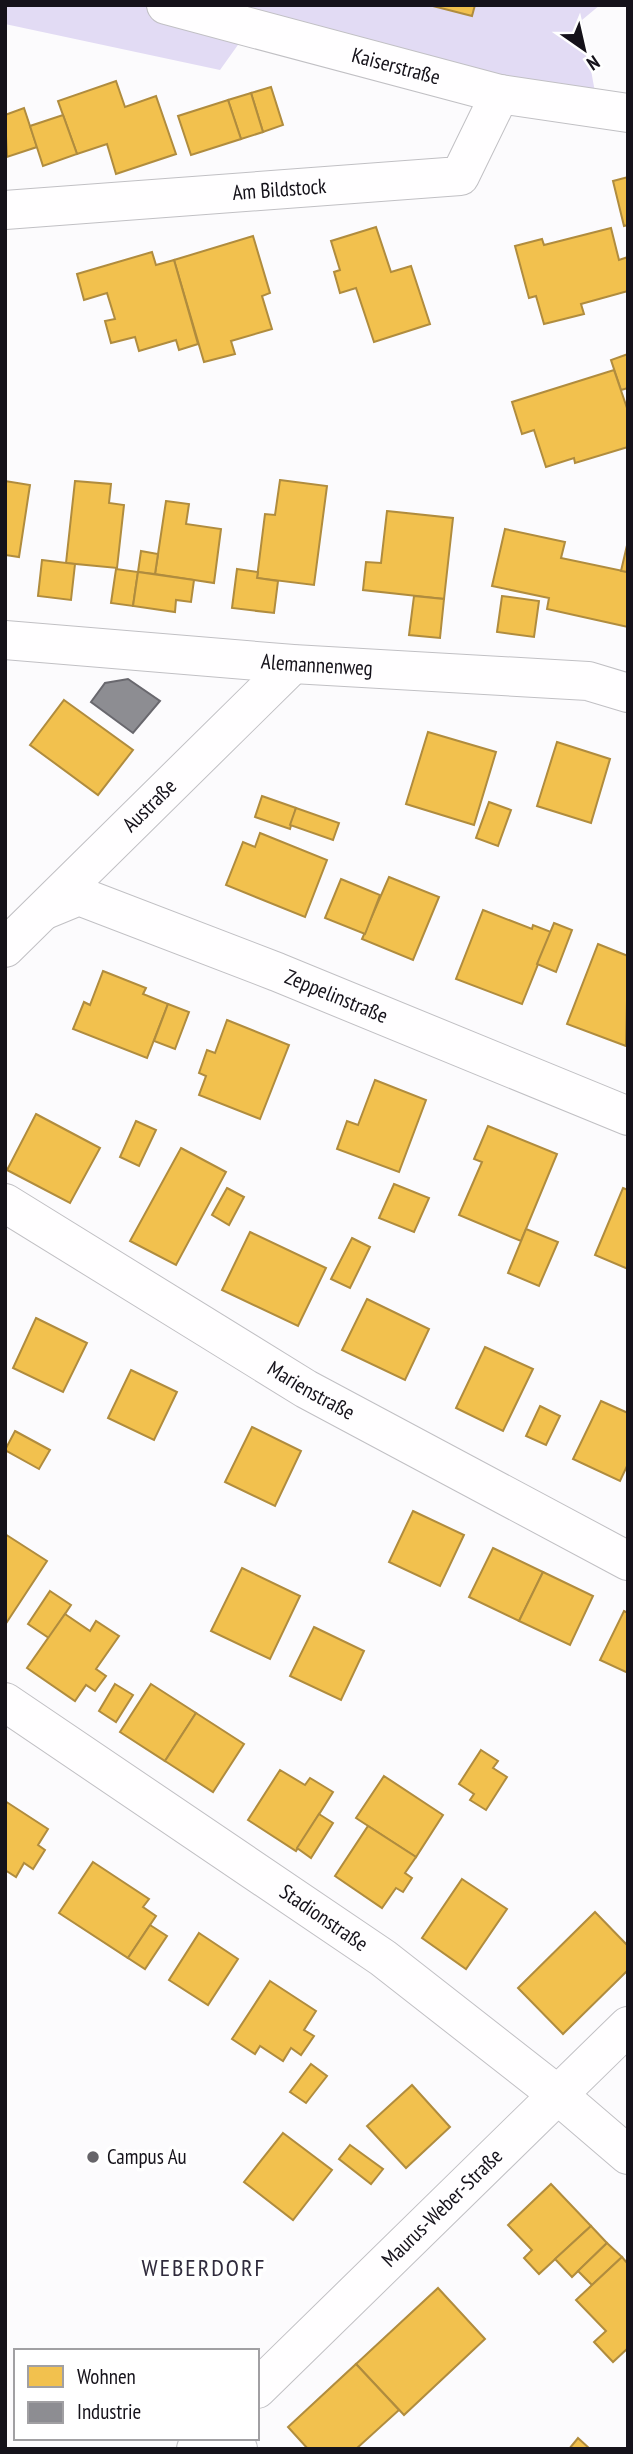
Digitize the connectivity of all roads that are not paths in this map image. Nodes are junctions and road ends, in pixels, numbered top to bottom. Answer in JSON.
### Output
{"nodes":[{"id":1,"x":166,"y":5,"type":"edge"},
{"id":2,"x":500,"y":94,"type":"junction"},
{"id":3,"x":628,"y":113,"type":"edge"},
{"id":4,"x":5,"y":210,"type":"edge"},
{"id":5,"x":5,"y":640,"type":"edge"},
{"id":6,"x":293,"y":664,"type":"junction"},
{"id":7,"x":628,"y":692,"type":"edge"},
{"id":8,"x":45,"y":910,"type":"junction"},
{"id":9,"x":5,"y":948,"type":"edge"},
{"id":10,"x":628,"y":1116,"type":"edge"},
{"id":11,"x":5,"y":1203,"type":"edge"},
{"id":12,"x":628,"y":1561,"type":"edge"},
{"id":13,"x":5,"y":1702,"type":"edge"},
{"id":14,"x":628,"y":2026,"type":"edge"},
{"id":15,"x":558,"y":2095,"type":"junction"},
{"id":16,"x":628,"y":2155,"type":"edge"},
{"id":17,"x":259,"y":2387,"type":"edge"}],
"edges":[{"from":1,"to":2,"type":"street","name":"Kaiserstraße"},
{"from":2,"to":3,"type":"street","name":"Kaiserstraße"},
{"from":2,"to":4,"type":"street","name":"Am Bildstock"},
{"from":5,"to":6,"type":"street","name":"Alemannenweg"},
{"from":6,"to":7,"type":"street","name":"Alemannenweg"},
{"from":6,"to":8,"type":"street","name":"Austraße"},
{"from":8,"to":9,"type":"street","name":"Austraße"},
{"from":8,"to":10,"type":"street","name":"Zeppelinstraße"},
{"from":11,"to":12,"type":"street","name":"Marienstraße"},
{"from":13,"to":15,"type":"street","name":"Stadionstraße"},
{"from":14,"to":15,"type":"street","name":"Maurus-Weber-Straße"},
{"from":15,"to":16,"type":"street","name":"Stadionstraße"},
{"from":15,"to":17,"type":"street","name":"Maurus-Weber-Straße"}]}
